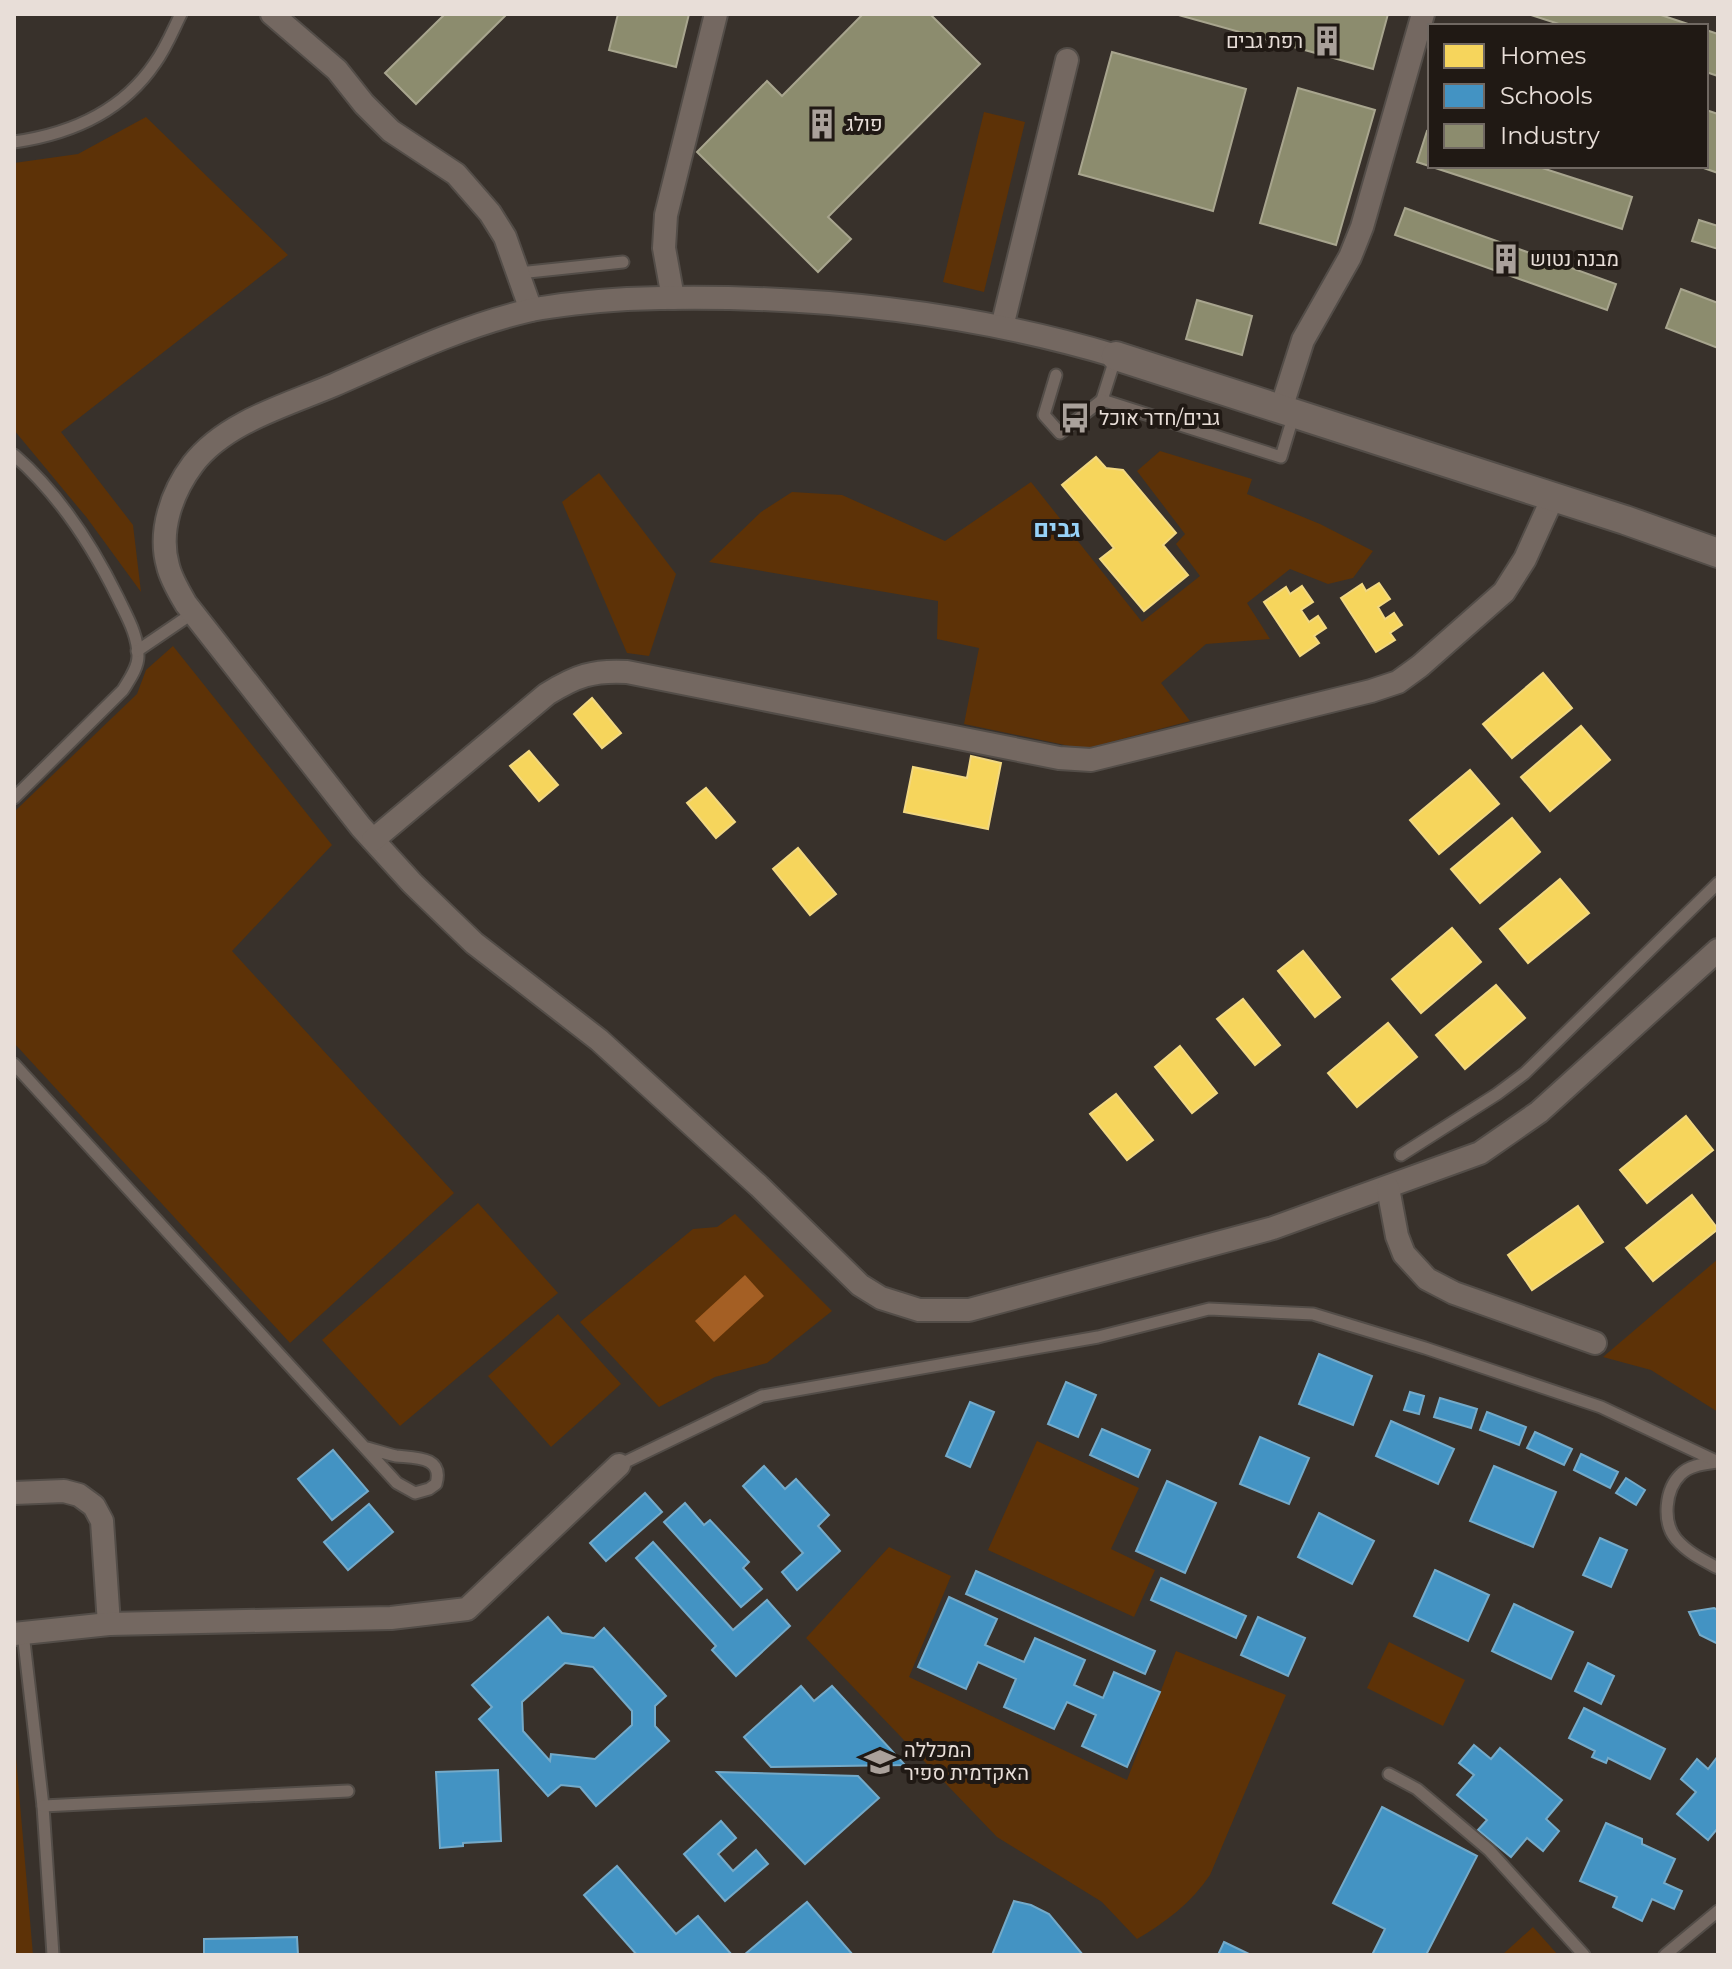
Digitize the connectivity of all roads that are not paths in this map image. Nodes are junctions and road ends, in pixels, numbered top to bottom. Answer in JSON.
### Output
{"nodes":[{"id":1,"x":181,"y":14,"type":"edge"},
{"id":2,"x":272,"y":14,"type":"edge"},
{"id":3,"x":716,"y":14,"type":"edge"},
{"id":4,"x":1423,"y":14,"type":"edge"},
{"id":5,"x":1067,"y":60,"type":"dead end"},
{"id":6,"x":14,"y":142,"type":"edge"},
{"id":7,"x":623,"y":262,"type":"dead end"},
{"id":8,"x":519,"y":273,"type":"junction"},
{"id":9,"x":673,"y":298,"type":"junction"},
{"id":10,"x":531,"y":310,"type":"junction"},
{"id":11,"x":1002,"y":327,"type":"junction"},
{"id":12,"x":1116,"y":356,"type":"junction"},
{"id":13,"x":1056,"y":375,"type":"dead end"},
{"id":14,"x":1102,"y":400,"type":"junction"},
{"id":15,"x":1288,"y":412,"type":"junction"},
{"id":16,"x":14,"y":455,"type":"edge"},
{"id":17,"x":1553,"y":497,"type":"junction"},
{"id":18,"x":1718,"y":553,"type":"edge"},
{"id":19,"x":193,"y":613,"type":"junction"},
{"id":20,"x":137,"y":651,"type":"junction"},
{"id":21,"x":14,"y":798,"type":"edge"},
{"id":22,"x":373,"y":840,"type":"junction"},
{"id":23,"x":1718,"y":883,"type":"edge"},
{"id":24,"x":1718,"y":950,"type":"edge"},
{"id":25,"x":14,"y":1064,"type":"edge"},
{"id":26,"x":1401,"y":1155,"type":"dead end"},
{"id":27,"x":1388,"y":1188,"type":"junction"},
{"id":28,"x":1595,"y":1343,"type":"dead end"},
{"id":29,"x":364,"y":1447,"type":"junction"},
{"id":30,"x":1718,"y":1462,"type":"edge"},
{"id":31,"x":619,"y":1465,"type":"joint"},
{"id":32,"x":14,"y":1493,"type":"edge"},
{"id":33,"x":1718,"y":1568,"type":"edge"},
{"id":34,"x":109,"y":1624,"type":"junction"},
{"id":35,"x":18,"y":1633,"type":"edge"},
{"id":36,"x":1389,"y":1774,"type":"dead end"},
{"id":37,"x":348,"y":1791,"type":"dead end"},
{"id":38,"x":43,"y":1806,"type":"junction"},
{"id":39,"x":1718,"y":1911,"type":"edge"},
{"id":40,"x":53,"y":1955,"type":"edge"},
{"id":41,"x":1584,"y":1955,"type":"edge"},
{"id":42,"x":1665,"y":1955,"type":"edge"}],
"edges":[{"from":1,"to":6,"type":"lane"},
{"from":2,"to":8,"type":"street"},
{"from":3,"to":9,"type":"street"},
{"from":4,"to":15,"type":"street"},
{"from":5,"to":11,"type":"street"},
{"from":7,"to":8,"type":"lane"},
{"from":8,"to":10,"type":"street"},
{"from":9,"to":10,"type":"street"},
{"from":9,"to":11,"type":"street"},
{"from":10,"to":19,"type":"street"},
{"from":11,"to":12,"type":"street"},
{"from":12,"to":14,"type":"lane"},
{"from":12,"to":15,"type":"street"},
{"from":13,"to":14,"type":"lane"},
{"from":14,"to":15,"type":"lane"},
{"from":15,"to":17,"type":"street"},
{"from":16,"to":20,"type":"lane"},
{"from":17,"to":18,"type":"street"},
{"from":17,"to":22,"type":"street"},
{"from":19,"to":20,"type":"lane"},
{"from":19,"to":22,"type":"street"},
{"from":20,"to":21,"type":"lane"},
{"from":22,"to":27,"type":"street"},
{"from":23,"to":26,"type":"lane"},
{"from":24,"to":27,"type":"street"},
{"from":25,"to":29,"type":"lane"},
{"from":27,"to":28,"type":"street"},
{"from":29,"to":29,"type":"lane"},
{"from":30,"to":31,"type":"lane"},
{"from":30,"to":33,"type":"lane"},
{"from":31,"to":34,"type":"street"},
{"from":32,"to":34,"type":"street"},
{"from":34,"to":35,"type":"street"},
{"from":35,"to":38,"type":"lane"},
{"from":36,"to":41,"type":"lane"},
{"from":37,"to":38,"type":"lane"},
{"from":38,"to":40,"type":"lane"},
{"from":39,"to":42,"type":"lane"}]}
